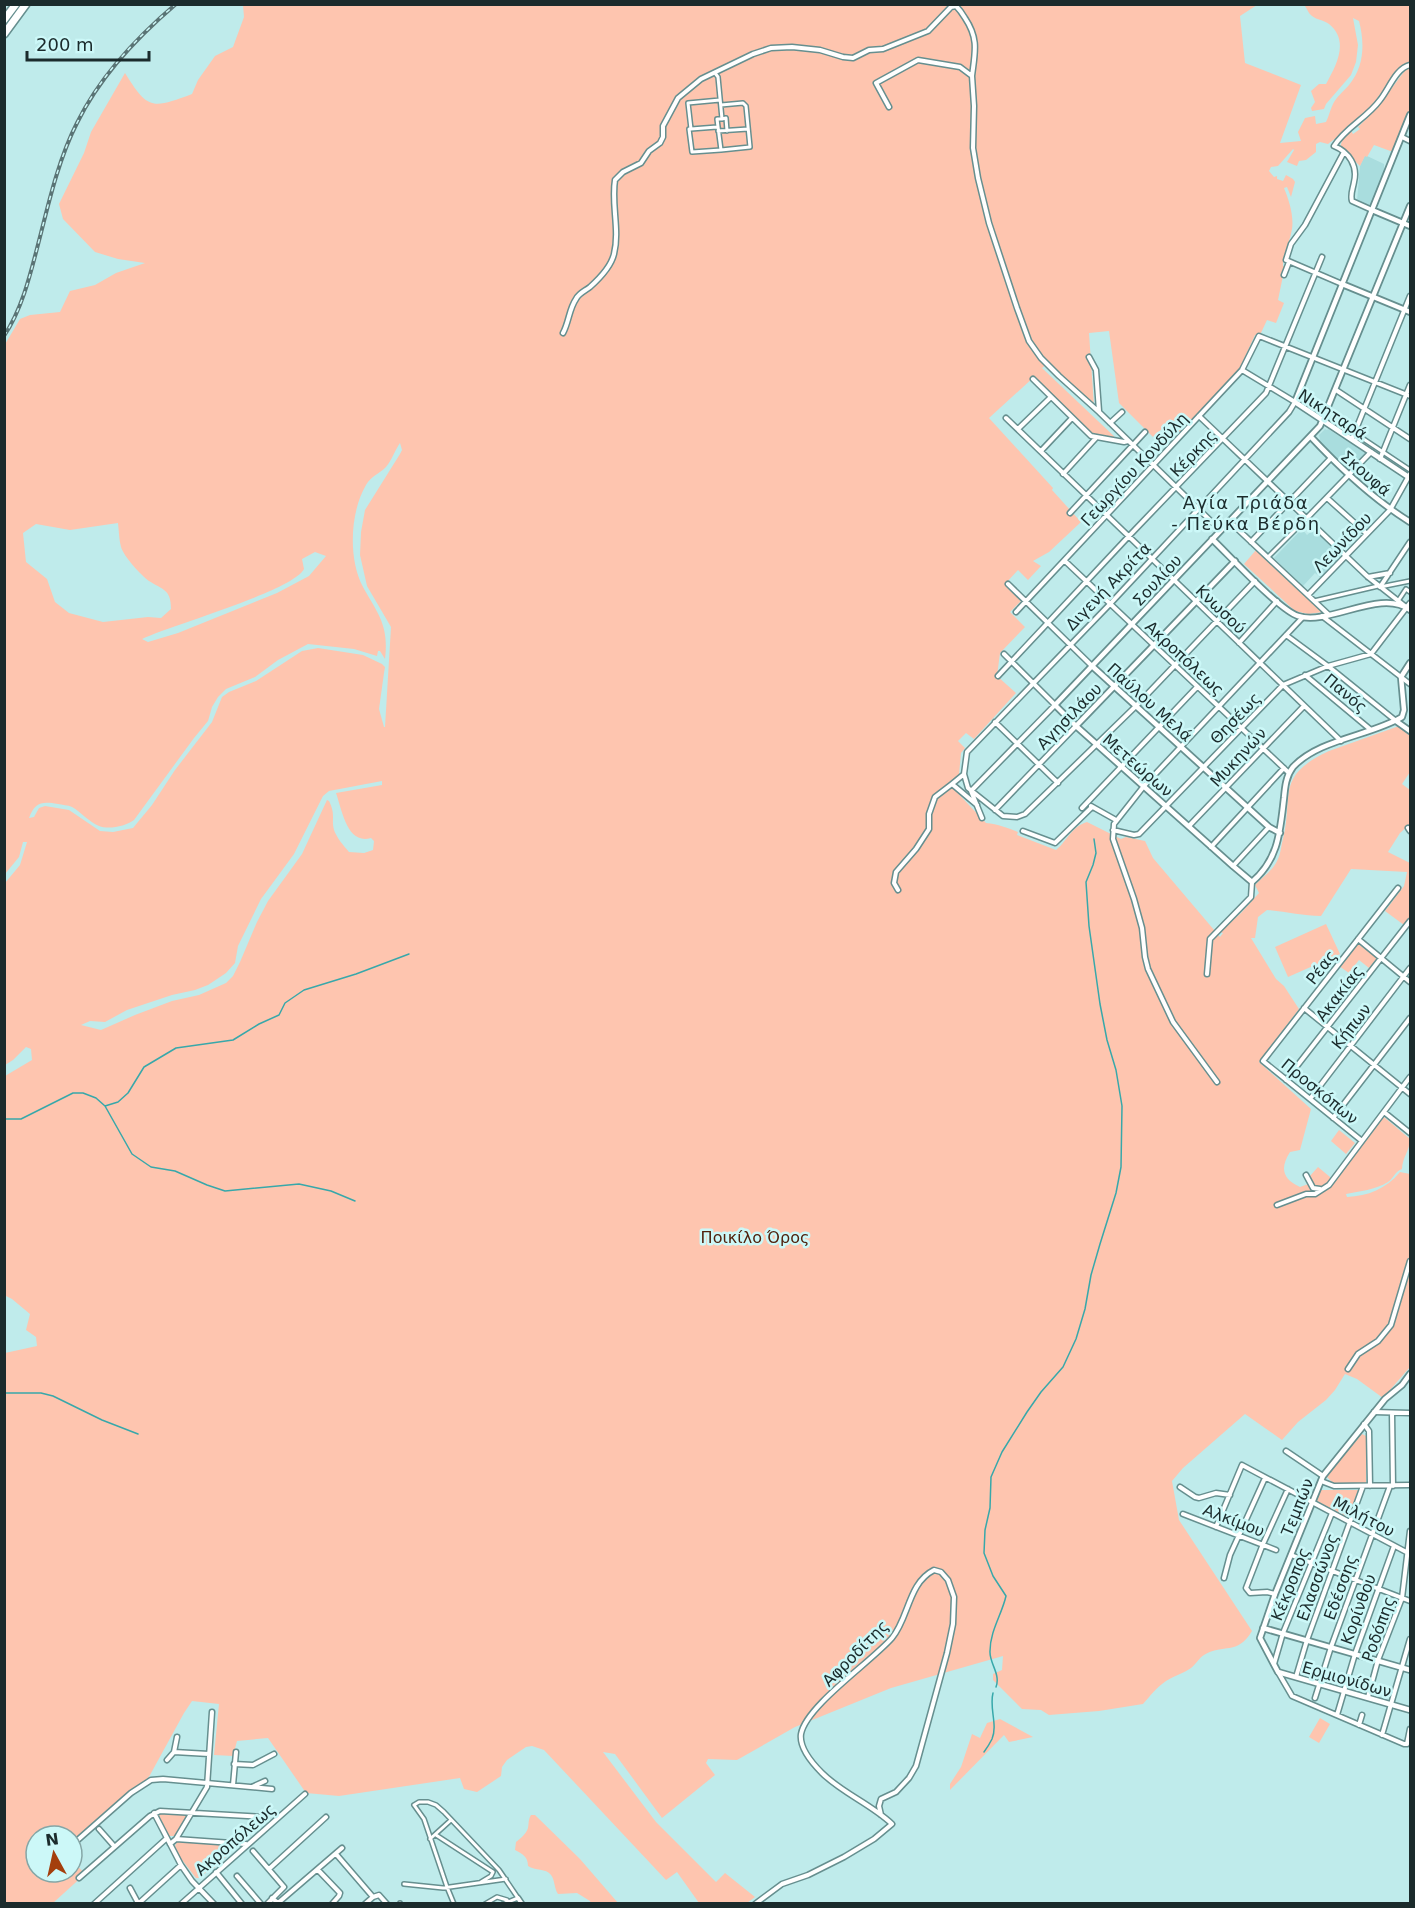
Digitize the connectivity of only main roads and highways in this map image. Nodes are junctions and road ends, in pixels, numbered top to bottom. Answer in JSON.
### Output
{"nodes":[{"id":1,"x":16,"y":4,"type":"edge"},
{"id":2,"x":26,"y":4,"type":"edge"},
{"id":3,"x":4,"y":20,"type":"edge"},
{"id":4,"x":4,"y":34,"type":"edge"}],
"edges":[{"from":1,"to":3,"type":"highway"},
{"from":2,"to":4,"type":"highway"}]}
